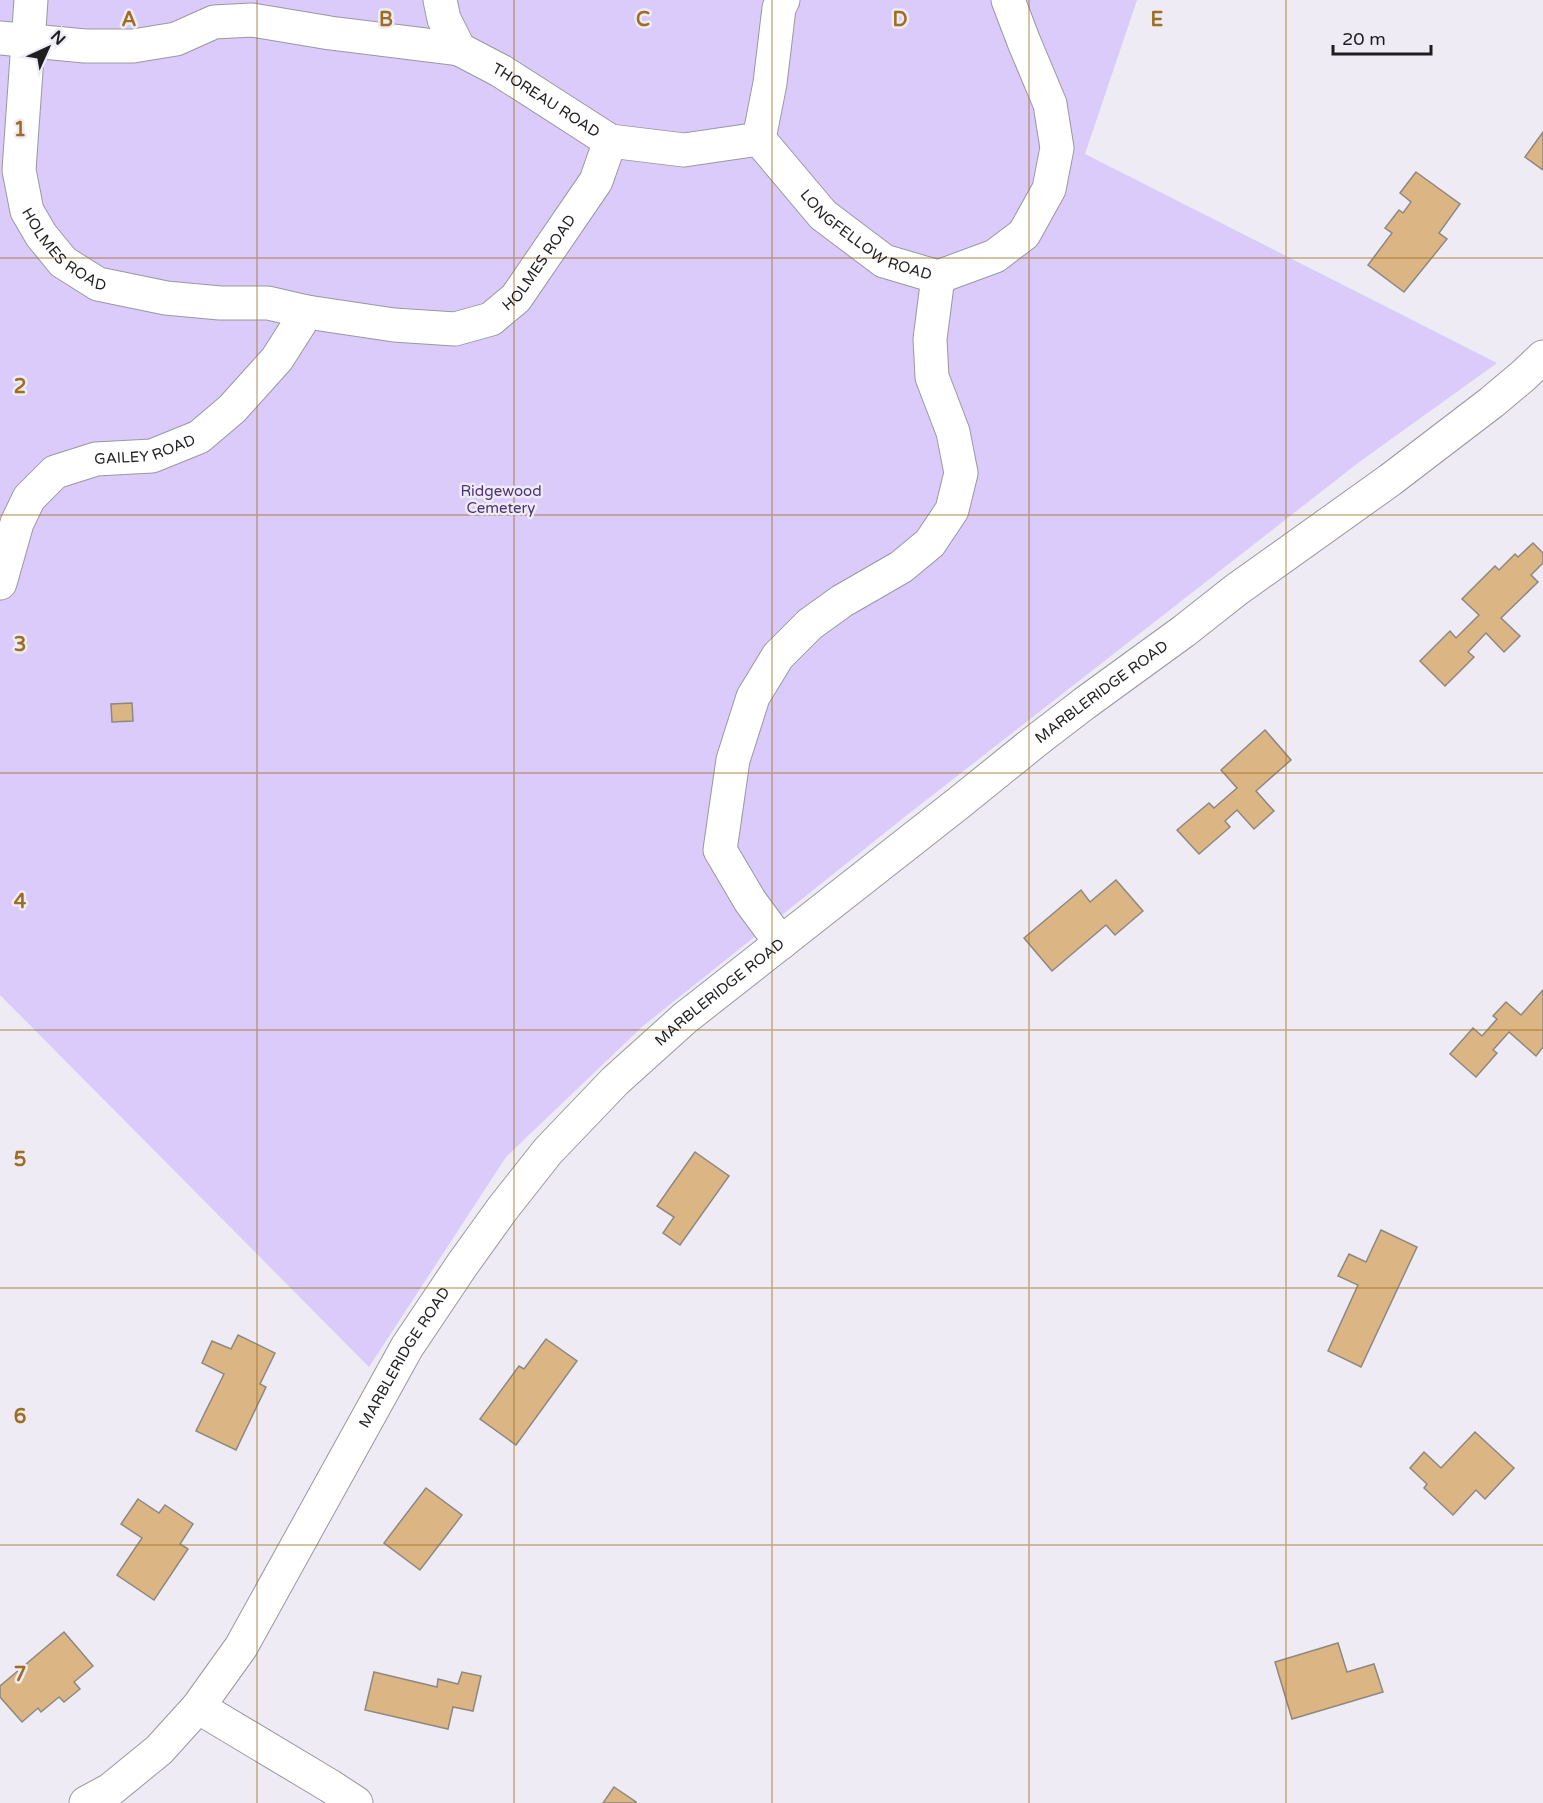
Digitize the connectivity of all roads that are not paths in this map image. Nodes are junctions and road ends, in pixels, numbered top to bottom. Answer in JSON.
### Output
{"nodes":[{"id":1,"x":31,"y":0,"type":"edge"},
{"id":2,"x":440,"y":0,"type":"edge"},
{"id":3,"x":783,"y":0,"type":"edge"},
{"id":4,"x":1008,"y":0,"type":"edge"},
{"id":5,"x":14,"y":39,"type":"edge"},
{"id":6,"x":459,"y":50,"type":"junction"},
{"id":7,"x":759,"y":139,"type":"junction"},
{"id":8,"x":610,"y":141,"type":"junction"},
{"id":9,"x":938,"y":277,"type":"junction"},
{"id":10,"x":307,"y":312,"type":"junction"},
{"id":11,"x":1543,"y":357,"type":"edge"},
{"id":12,"x":0,"y":583,"type":"edge"},
{"id":13,"x":781,"y":943,"type":"junction"},
{"id":14,"x":198,"y":1707,"type":"junction"},
{"id":15,"x":86,"y":1803,"type":"edge"},
{"id":16,"x":356,"y":1803,"type":"edge"}],
"edges":[{"from":1,"to":5,"type":"street","name":"HOLMES ROAD"},
{"from":2,"to":6,"type":"street"},
{"from":3,"to":7,"type":"street"},
{"from":4,"to":9,"type":"street","name":"LONGFELLOW ROAD"},
{"from":5,"to":6,"type":"street"},
{"from":5,"to":10,"type":"street","name":"HOLMES ROAD"},
{"from":6,"to":8,"type":"street","name":"THOREAU ROAD"},
{"from":7,"to":8,"type":"street","name":"THOREAU ROAD"},
{"from":7,"to":9,"type":"street","name":"LONGFELLOW ROAD"},
{"from":8,"to":10,"type":"street","name":"HOLMES ROAD"},
{"from":9,"to":13,"type":"street"},
{"from":10,"to":12,"type":"street","name":"GAILEY ROAD"},
{"from":11,"to":13,"type":"street","name":"MARBLERIDGE ROAD"},
{"from":13,"to":14,"type":"street","name":"MARBLERIDGE ROAD"},
{"from":14,"to":15,"type":"street","name":"MARBLERIDGE ROAD"},
{"from":14,"to":16,"type":"street"}]}
